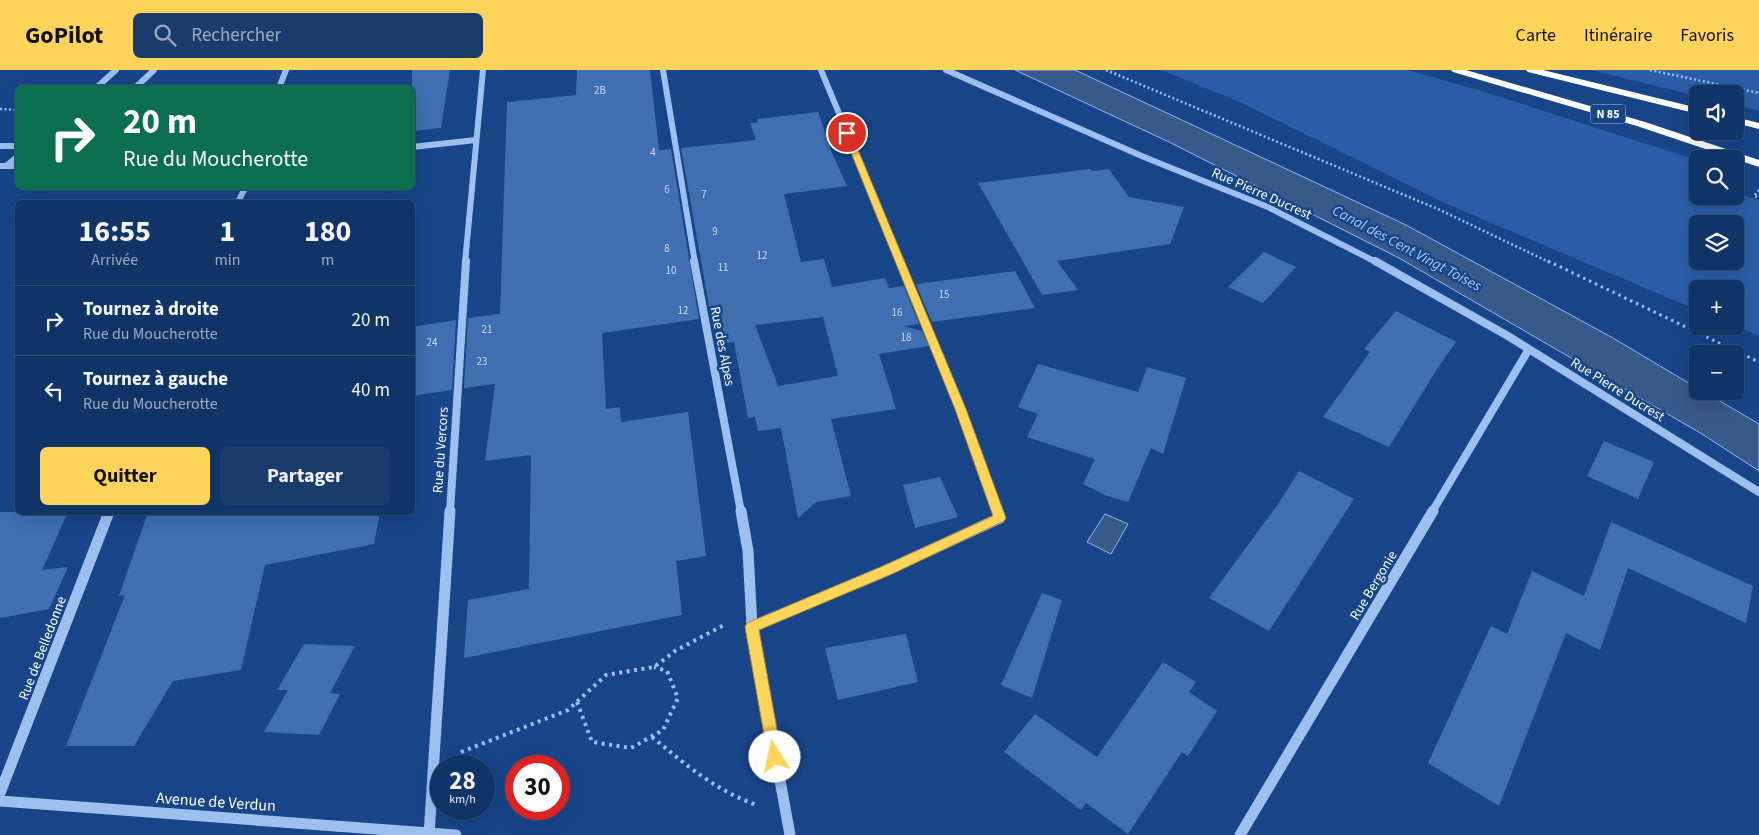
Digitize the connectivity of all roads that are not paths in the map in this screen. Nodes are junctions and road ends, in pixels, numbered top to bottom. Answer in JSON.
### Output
{"nodes":[{"id":1,"x":116,"y":70,"type":"edge"},
{"id":2,"x":154,"y":70,"type":"edge"},
{"id":3,"x":286,"y":70,"type":"edge"},
{"id":4,"x":483,"y":70,"type":"edge"},
{"id":5,"x":663,"y":70,"type":"edge"},
{"id":6,"x":821,"y":70,"type":"edge"},
{"id":7,"x":946,"y":70,"type":"edge"},
{"id":8,"x":1456,"y":70,"type":"edge"},
{"id":9,"x":1531,"y":70,"type":"edge"},
{"id":10,"x":99,"y":85,"type":"edge"},
{"id":11,"x":138,"y":85,"type":"edge"},
{"id":12,"x":280,"y":85,"type":"edge"},
{"id":13,"x":1689,"y":109,"type":"edge"},
{"id":14,"x":1744,"y":122,"type":"edge"},
{"id":15,"x":1759,"y":126,"type":"edge"},
{"id":16,"x":476,"y":140,"type":"junction"},
{"id":17,"x":0,"y":146,"type":"edge"},
{"id":18,"x":15,"y":146,"type":"edge"},
{"id":19,"x":415,"y":148,"type":"edge"},
{"id":20,"x":15,"y":158,"type":"edge"},
{"id":21,"x":1759,"y":164,"type":"edge"},
{"id":22,"x":3,"y":166,"type":"edge"},
{"id":23,"x":1530,"y":349,"type":"junction"},
{"id":24,"x":1759,"y":492,"type":"edge"},
{"id":25,"x":108,"y":515,"type":"edge"},
{"id":26,"x":752,"y":627,"type":"junction"},
{"id":27,"x":0,"y":793,"type":"edge"},
{"id":28,"x":0,"y":801,"type":"edge"},
{"id":29,"x":430,"y":834,"type":"edge"},
{"id":30,"x":456,"y":835,"type":"edge"},
{"id":31,"x":790,"y":835,"type":"edge"},
{"id":32,"x":1240,"y":835,"type":"edge"}],
"edges":[{"from":1,"to":10,"type":"street"},
{"from":2,"to":11,"type":"street"},
{"from":3,"to":12,"type":"street"},
{"from":4,"to":16,"type":"street","name":"Rue du Vercors"},
{"from":5,"to":26,"type":"street","name":"Rue des Alpes"},
{"from":6,"to":26,"type":"street"},
{"from":7,"to":23,"type":"street","name":"Rue Pierre Ducrest"},
{"from":8,"to":21,"type":"highway","number":"N 85"},
{"from":9,"to":13,"type":"highway","number":"N 85"},
{"from":14,"to":15,"type":"highway"},
{"from":16,"to":19,"type":"street"},
{"from":16,"to":29,"type":"street","name":"Rue du Vercors"},
{"from":17,"to":18,"type":"street"},
{"from":20,"to":22,"type":"street"},
{"from":23,"to":24,"type":"street","name":"Rue Pierre Ducrest"},
{"from":23,"to":32,"type":"street","name":"Rue Bergonie"},
{"from":25,"to":27,"type":"street","name":"Rue de Belledonne"},
{"from":26,"to":31,"type":"street","name":"Rue des Alpes"},
{"from":28,"to":29,"type":"street","name":"Avenue de Verdun"},
{"from":29,"to":30,"type":"street","name":"Avenue de Verdun"}]}
